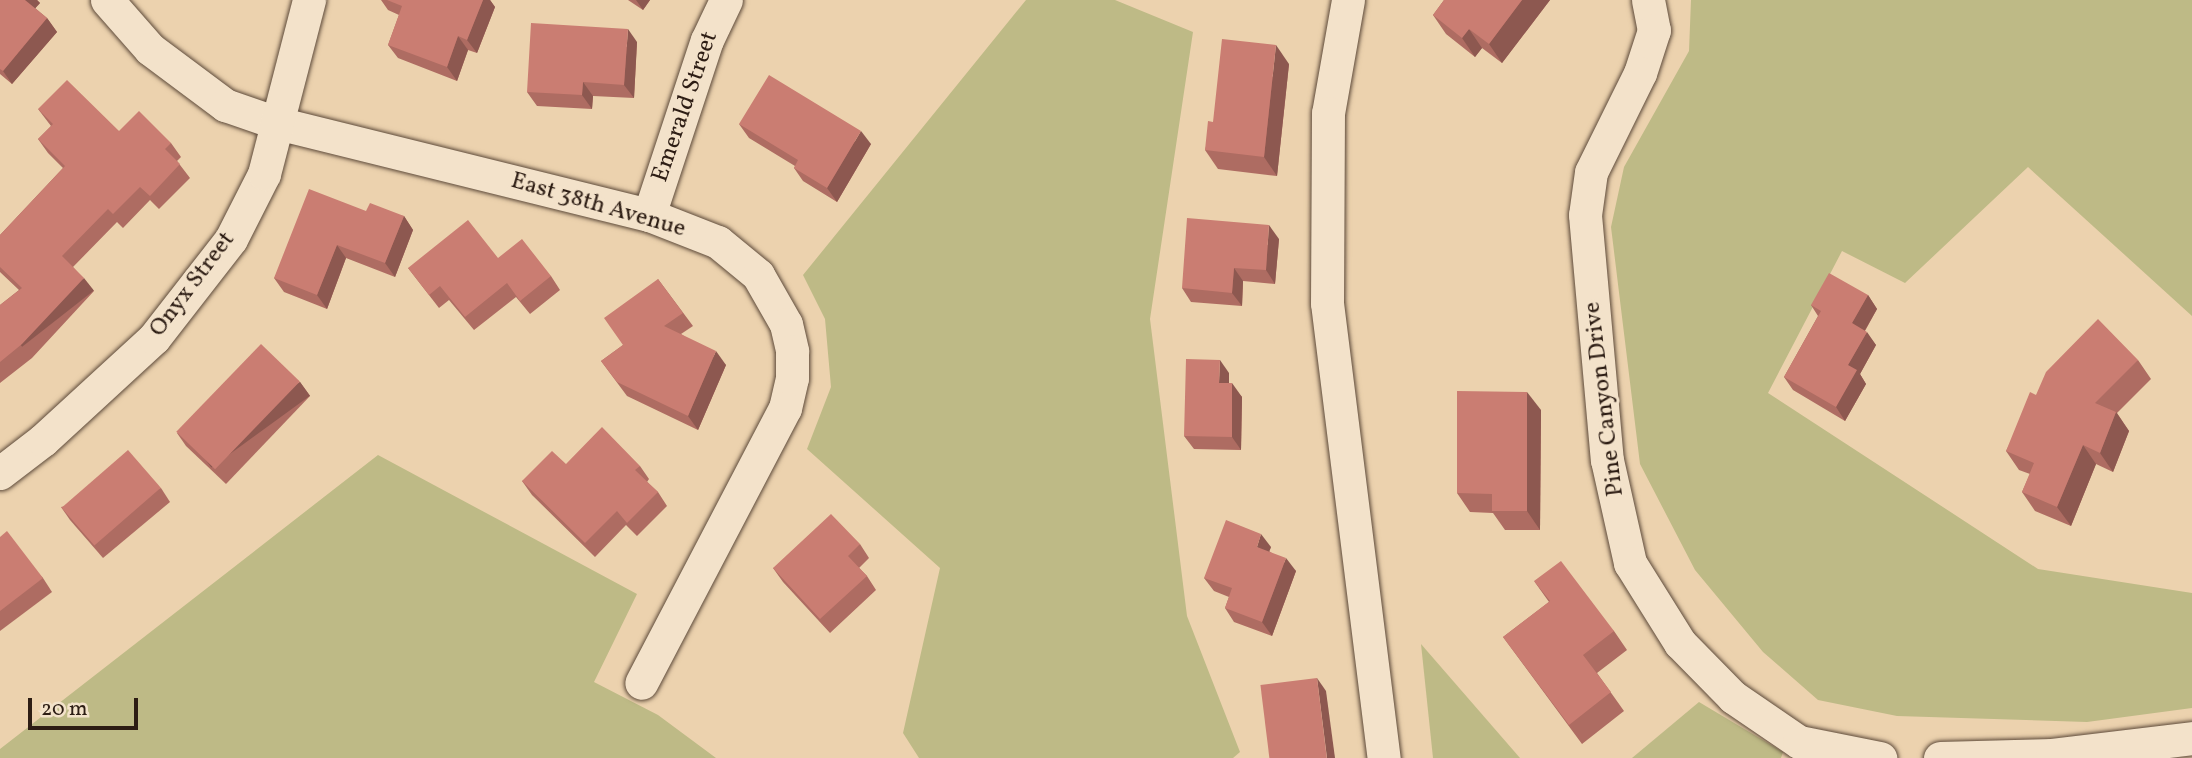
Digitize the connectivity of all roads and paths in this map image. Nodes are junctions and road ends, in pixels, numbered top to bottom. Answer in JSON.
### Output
{"nodes":[{"id":1,"x":107,"y":0,"type":"edge"},
{"id":2,"x":309,"y":0,"type":"edge"},
{"id":3,"x":726,"y":0,"type":"edge"},
{"id":4,"x":1348,"y":0,"type":"edge"},
{"id":5,"x":1648,"y":0,"type":"edge"},
{"id":6,"x":277,"y":123,"type":"junction"},
{"id":7,"x":649,"y":215,"type":"junction"},
{"id":8,"x":0,"y":473,"type":"edge"},
{"id":9,"x":641,"y":683,"type":"dead end"},
{"id":10,"x":2192,"y":738,"type":"edge"},
{"id":11,"x":2052,"y":757,"type":"edge"},
{"id":12,"x":1384,"y":758,"type":"edge"},
{"id":13,"x":1880,"y":758,"type":"edge"},
{"id":14,"x":1940,"y":758,"type":"edge"}],
"edges":[{"from":1,"to":6,"type":"street","name":"East 38th Avenue"},
{"from":2,"to":6,"type":"street","name":"Onyx Street"},
{"from":3,"to":7,"type":"street","name":"Emerald Street"},
{"from":4,"to":12,"type":"street"},
{"from":5,"to":13,"type":"street","name":"Pine Canyon Drive"},
{"from":6,"to":7,"type":"street","name":"East 38th Avenue"},
{"from":6,"to":8,"type":"street","name":"Onyx Street"},
{"from":7,"to":9,"type":"street","name":"East 38th Avenue"},
{"from":10,"to":11,"type":"street"},
{"from":11,"to":14,"type":"street"}]}
